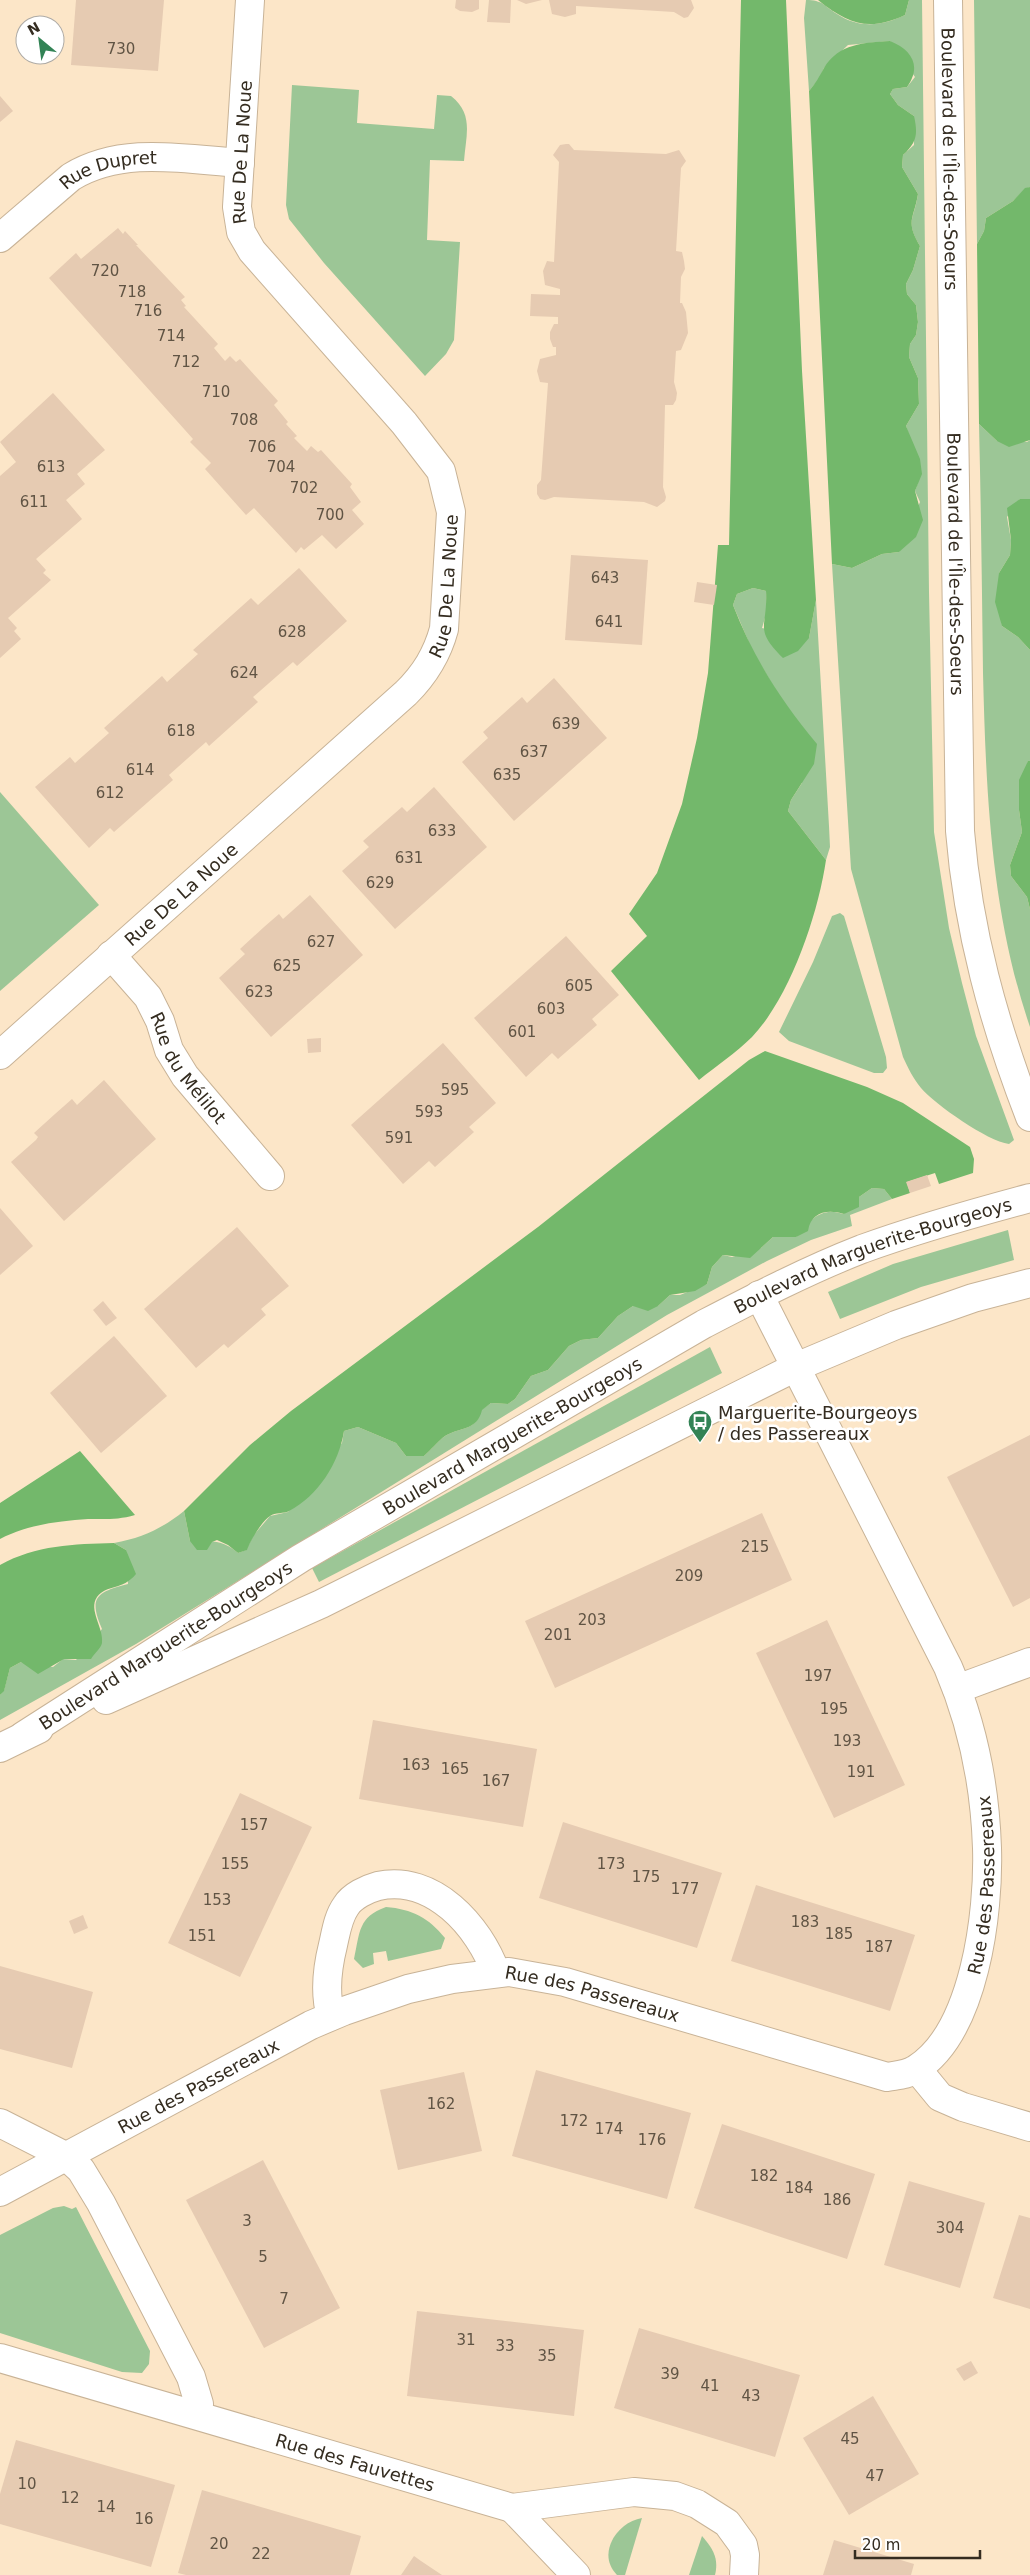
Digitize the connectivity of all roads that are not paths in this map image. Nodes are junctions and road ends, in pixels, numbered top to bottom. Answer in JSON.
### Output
{"nodes":[{"id":1,"x":250,"y":0,"type":"edge"},
{"id":2,"x":948,"y":0,"type":"edge"},
{"id":3,"x":240,"y":163,"type":"junction"},
{"id":4,"x":0,"y":238,"type":"edge"},
{"id":5,"x":111,"y":955,"type":"junction"},
{"id":6,"x":0,"y":1054,"type":"edge"},
{"id":7,"x":1030,"y":1117,"type":"edge"},
{"id":8,"x":270,"y":1176,"type":"dead end"},
{"id":9,"x":1030,"y":1198,"type":"edge"},
{"id":10,"x":1030,"y":1283,"type":"edge"},
{"id":11,"x":759,"y":1295,"type":"junction"},
{"id":12,"x":796,"y":1367,"type":"junction"},
{"id":13,"x":1030,"y":1662,"type":"edge"},
{"id":14,"x":958,"y":1689,"type":"junction"},
{"id":15,"x":12,"y":1742,"type":"edge"},
{"id":16,"x":496,"y":1973,"type":"junction"},
{"id":17,"x":331,"y":2016,"type":"junction"},
{"id":18,"x":917,"y":2069,"type":"junction"},
{"id":19,"x":0,"y":2123,"type":"edge"},
{"id":20,"x":1030,"y":2127,"type":"edge"},
{"id":21,"x":67,"y":2157,"type":"junction"},
{"id":22,"x":0,"y":2192,"type":"edge"},
{"id":23,"x":0,"y":2358,"type":"edge"},
{"id":24,"x":198,"y":2415,"type":"junction"},
{"id":25,"x":512,"y":2508,"type":"junction"},
{"id":26,"x":576,"y":2575,"type":"edge"},
{"id":27,"x":744,"y":2575,"type":"edge"}],
"edges":[{"from":1,"to":3,"type":"street","name":"Rue De La Noue"},
{"from":2,"to":7,"type":"street","name":"Boulevard de l'Île-des-Soeurs"},
{"from":3,"to":4,"type":"street","name":"Rue Dupret"},
{"from":3,"to":5,"type":"street","name":"Rue De La Noue"},
{"from":5,"to":6,"type":"street","name":"Rue De La Noue"},
{"from":5,"to":8,"type":"street","name":"Rue du Mélilot"},
{"from":9,"to":11,"type":"street","name":"Boulevard Marguerite-Bourgeoys"},
{"from":10,"to":12,"type":"street","name":"Boulevard Marguerite-Bourgeoys"},
{"from":11,"to":12,"type":"street","name":"Rue des Passereaux"},
{"from":11,"to":15,"type":"street","name":"Boulevard Marguerite-Bourgeoys"},
{"from":12,"to":14,"type":"street","name":"Rue des Passereaux"},
{"from":12,"to":15,"type":"street","name":"Boulevard Marguerite-Bourgeoys"},
{"from":13,"to":14,"type":"street"},
{"from":14,"to":18,"type":"street","name":"Rue des Passereaux"},
{"from":16,"to":17,"type":"street","name":"Rue des Passereaux"},
{"from":16,"to":17,"type":"street","name":"Rue des Passereaux"},
{"from":16,"to":18,"type":"street","name":"Rue des Passereaux"},
{"from":17,"to":21,"type":"street","name":"Rue des Passereaux"},
{"from":18,"to":20,"type":"street"},
{"from":19,"to":21,"type":"street"},
{"from":21,"to":22,"type":"street","name":"Rue des Passereaux"},
{"from":21,"to":24,"type":"street"},
{"from":23,"to":24,"type":"street","name":"Rue des Fauvettes"},
{"from":24,"to":25,"type":"street","name":"Rue des Fauvettes"},
{"from":25,"to":26,"type":"street","name":"Rue des Fauvettes"},
{"from":25,"to":27,"type":"street","name":"Rue des Fauvettes"}]}
